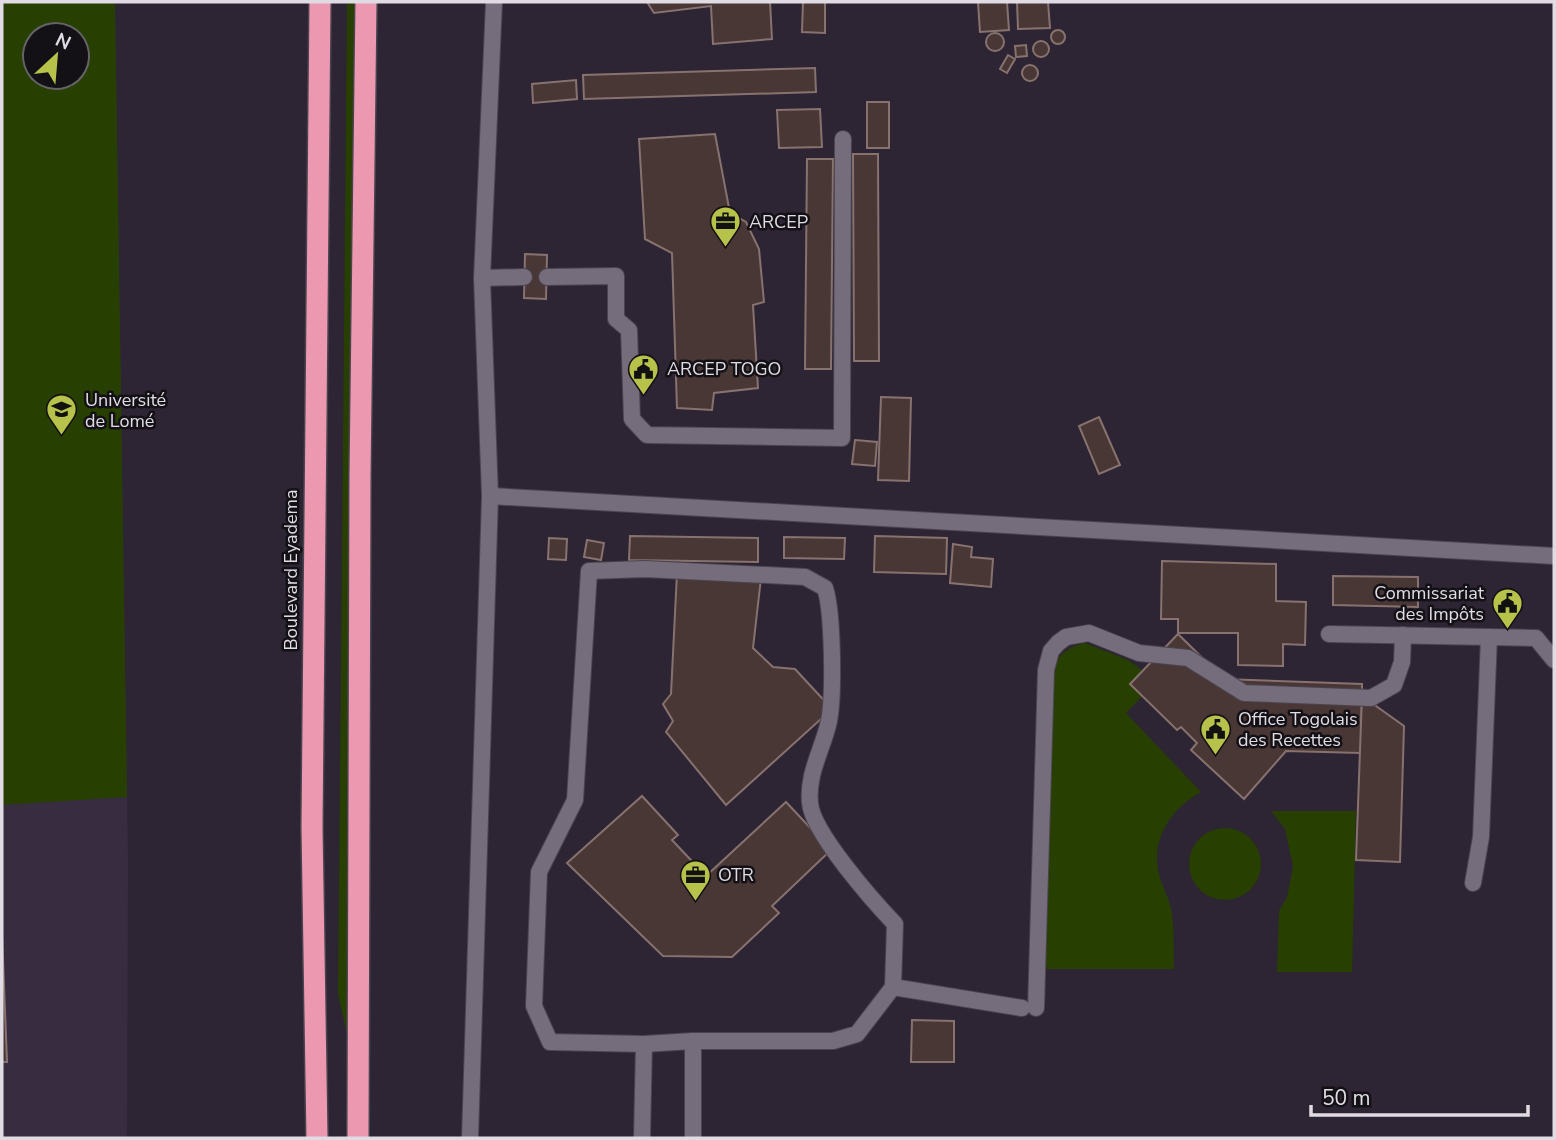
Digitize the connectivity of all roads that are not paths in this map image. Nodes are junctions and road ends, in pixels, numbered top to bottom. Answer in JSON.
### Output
{"nodes":[{"id":1,"x":320,"y":2,"type":"edge"},
{"id":2,"x":366,"y":2,"type":"edge"},
{"id":3,"x":494,"y":2,"type":"edge"},
{"id":4,"x":843,"y":139,"type":"dead end"},
{"id":5,"x":524,"y":277,"type":"dead end"},
{"id":6,"x":547,"y":277,"type":"dead end"},
{"id":7,"x":482,"y":278,"type":"junction"},
{"id":8,"x":489,"y":496,"type":"junction"},
{"id":9,"x":1554,"y":556,"type":"edge"},
{"id":10,"x":1329,"y":634,"type":"dead end"},
{"id":11,"x":1403,"y":635,"type":"junction"},
{"id":12,"x":1489,"y":637,"type":"junction"},
{"id":13,"x":1554,"y":660,"type":"edge"},
{"id":14,"x":1473,"y":883,"type":"dead end"},
{"id":15,"x":893,"y":987,"type":"junction"},
{"id":16,"x":693,"y":1041,"type":"junction"},
{"id":17,"x":644,"y":1044,"type":"junction"},
{"id":18,"x":317,"y":1138,"type":"edge"},
{"id":19,"x":358,"y":1138,"type":"edge"},
{"id":20,"x":470,"y":1138,"type":"edge"},
{"id":21,"x":642,"y":1138,"type":"edge"},
{"id":22,"x":694,"y":1138,"type":"edge"}],
"edges":[{"from":1,"to":18,"type":"highway","name":"Boulevard Eyadema"},
{"from":2,"to":19,"type":"highway"},
{"from":3,"to":7,"type":"lane"},
{"from":4,"to":6,"type":"lane"},
{"from":5,"to":7,"type":"lane"},
{"from":7,"to":8,"type":"lane"},
{"from":8,"to":9,"type":"lane"},
{"from":8,"to":20,"type":"lane"},
{"from":10,"to":11,"type":"lane"},
{"from":11,"to":12,"type":"lane"},
{"from":11,"to":15,"type":"lane"},
{"from":12,"to":13,"type":"lane"},
{"from":12,"to":14,"type":"lane"},
{"from":15,"to":16,"type":"lane"},
{"from":15,"to":17,"type":"lane"},
{"from":16,"to":17,"type":"lane"},
{"from":16,"to":22,"type":"lane"},
{"from":17,"to":21,"type":"lane"}]}
